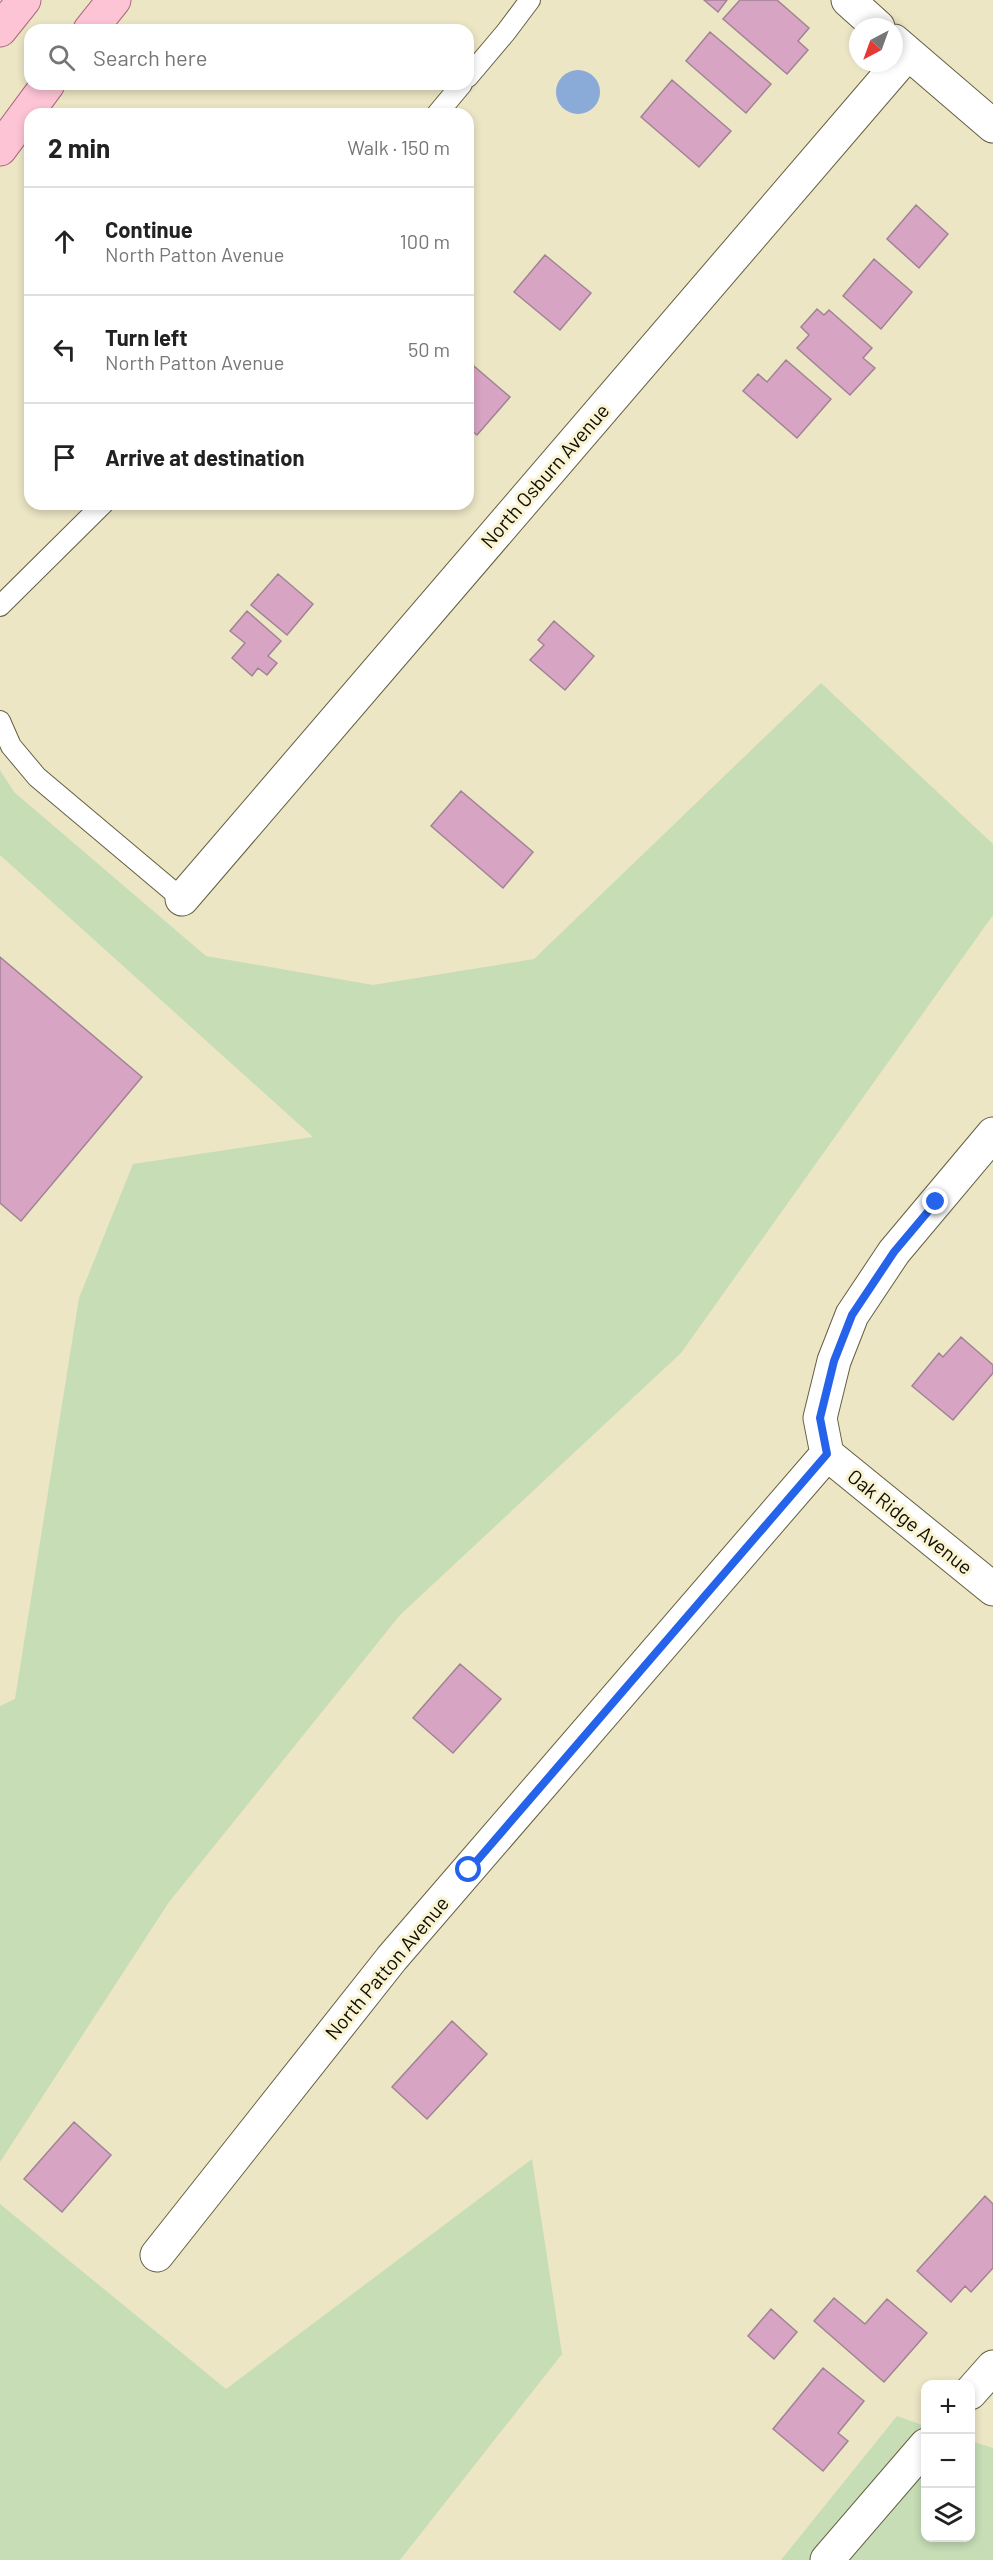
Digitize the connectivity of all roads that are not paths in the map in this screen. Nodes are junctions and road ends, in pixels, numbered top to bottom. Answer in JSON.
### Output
{"nodes":[{"id":1,"x":24,"y":0,"type":"edge"},
{"id":2,"x":114,"y":0,"type":"edge"},
{"id":3,"x":530,"y":0,"type":"edge"},
{"id":4,"x":848,"y":0,"type":"edge"},
{"id":5,"x":868,"y":18,"type":"edge"},
{"id":6,"x":95,"y":24,"type":"edge"},
{"id":7,"x":0,"y":30,"type":"edge"},
{"id":8,"x":903,"y":49,"type":"edge"},
{"id":9,"x":474,"y":70,"type":"edge"},
{"id":10,"x":880,"y":72,"type":"edge"},
{"id":11,"x":44,"y":90,"type":"edge"},
{"id":12,"x":457,"y":90,"type":"edge"},
{"id":13,"x":30,"y":108,"type":"edge"},
{"id":14,"x":442,"y":108,"type":"edge"},
{"id":15,"x":24,"y":116,"type":"edge"},
{"id":16,"x":993,"y":126,"type":"edge"},
{"id":17,"x":0,"y":148,"type":"edge"},
{"id":18,"x":97,"y":510,"type":"edge"},
{"id":19,"x":0,"y":606,"type":"edge"},
{"id":20,"x":0,"y":722,"type":"edge"},
{"id":21,"x":182,"y":899,"type":"joint"},
{"id":22,"x":993,"y":1134,"type":"edge"},
{"id":23,"x":827,"y":1454,"type":"junction"},
{"id":24,"x":993,"y":1589,"type":"edge"},
{"id":25,"x":157,"y":2255,"type":"dead end"},
{"id":26,"x":993,"y":2367,"type":"edge"},
{"id":27,"x":975,"y":2387,"type":"edge"},
{"id":28,"x":921,"y":2451,"type":"edge"},
{"id":29,"x":827,"y":2560,"type":"edge"}],
"edges":[{"from":1,"to":7,"type":"main road"},
{"from":2,"to":6,"type":"main road"},
{"from":3,"to":9,"type":"lane"},
{"from":4,"to":5,"type":"street"},
{"from":8,"to":16,"type":"street"},
{"from":10,"to":21,"type":"street","name":"North Osburn Avenue"},
{"from":11,"to":13,"type":"main road"},
{"from":12,"to":14,"type":"lane"},
{"from":15,"to":17,"type":"main road"},
{"from":18,"to":19,"type":"lane"},
{"from":20,"to":21,"type":"lane"},
{"from":22,"to":23,"type":"street"},
{"from":23,"to":24,"type":"street","name":"Oak Ridge Avenue"},
{"from":23,"to":25,"type":"street","name":"North Patton Avenue"},
{"from":26,"to":27,"type":"street"},
{"from":28,"to":29,"type":"street"}]}
